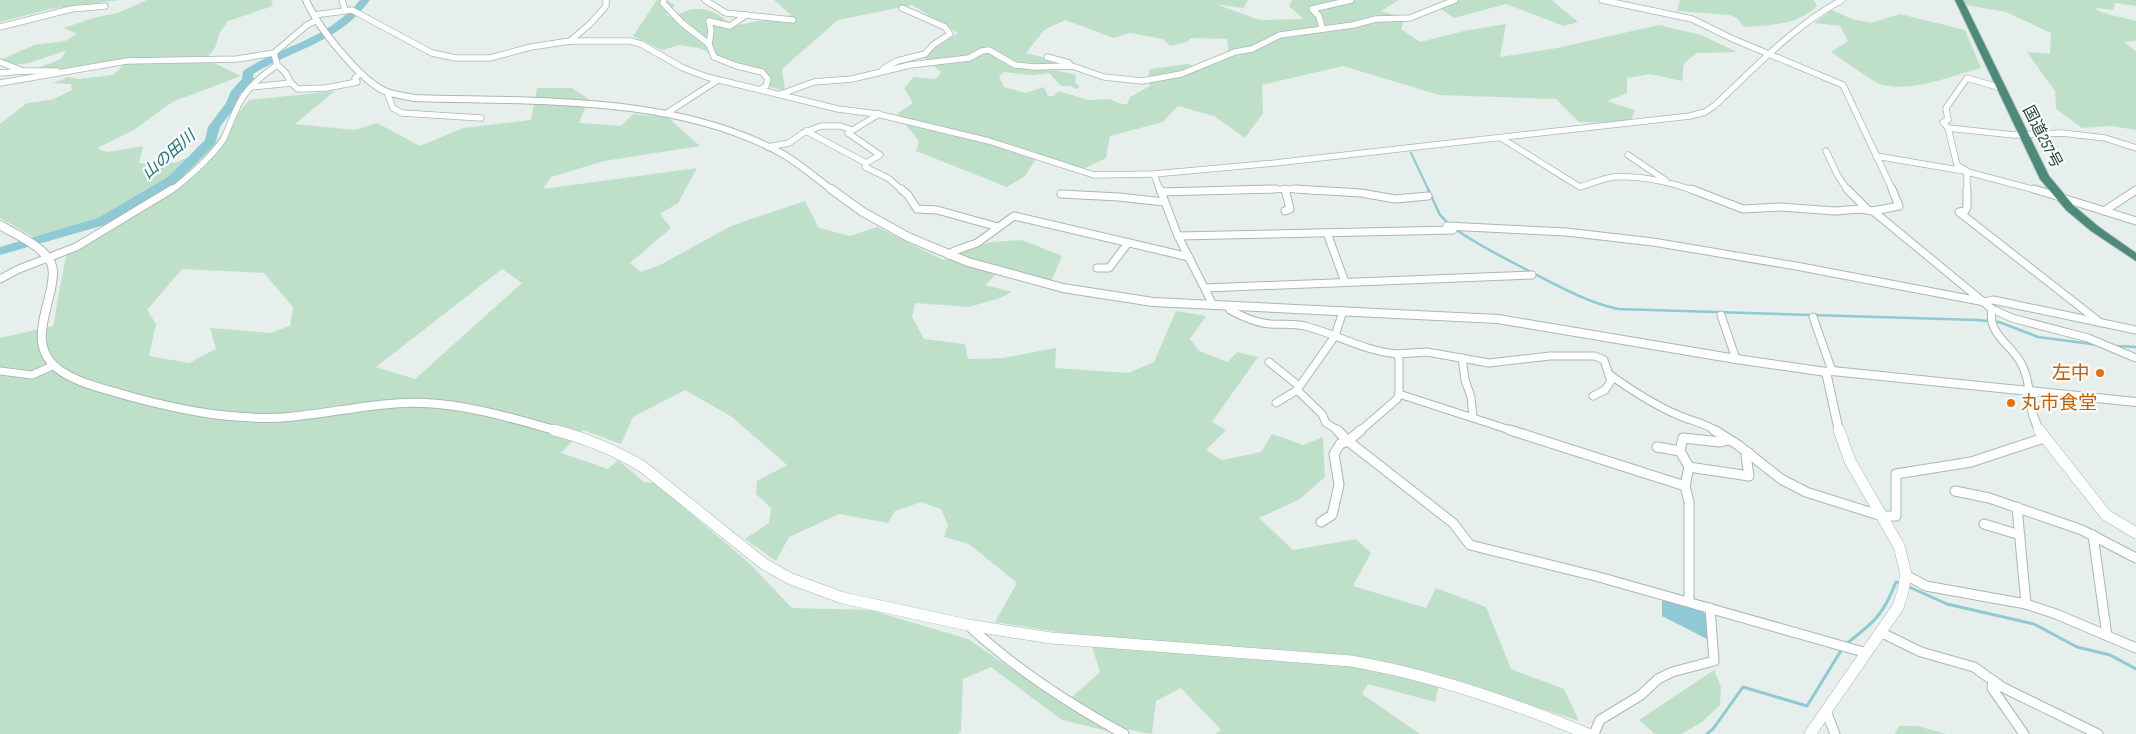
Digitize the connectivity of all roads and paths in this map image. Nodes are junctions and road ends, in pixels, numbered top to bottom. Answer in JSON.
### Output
{"nodes":[{"id":1,"x":306,"y":0,"type":"edge"},
{"id":2,"x":342,"y":0,"type":"edge"},
{"id":3,"x":606,"y":0,"type":"edge"},
{"id":4,"x":664,"y":0,"type":"edge"},
{"id":5,"x":705,"y":0,"type":"edge"},
{"id":6,"x":1351,"y":0,"type":"edge"},
{"id":7,"x":1455,"y":0,"type":"edge"},
{"id":8,"x":1602,"y":0,"type":"edge"},
{"id":9,"x":1842,"y":0,"type":"edge"},
{"id":10,"x":1959,"y":0,"type":"edge"},
{"id":11,"x":105,"y":6,"type":"dead end"},
{"id":12,"x":902,"y":8,"type":"dead end"},
{"id":13,"x":345,"y":10,"type":"junction"},
{"id":14,"x":746,"y":15,"type":"junction"},
{"id":15,"x":315,"y":17,"type":"junction"},
{"id":16,"x":792,"y":20,"type":"dead end"},
{"id":17,"x":0,"y":26,"type":"edge"},
{"id":18,"x":1322,"y":28,"type":"junction"},
{"id":19,"x":570,"y":41,"type":"junction"},
{"id":20,"x":709,"y":45,"type":"junction"},
{"id":21,"x":274,"y":53,"type":"junction"},
{"id":22,"x":1770,"y":54,"type":"junction"},
{"id":23,"x":1047,"y":57,"type":"dead end"},
{"id":24,"x":0,"y":62,"type":"edge"},
{"id":25,"x":278,"y":65,"type":"junction"},
{"id":26,"x":1072,"y":66,"type":"junction"},
{"id":27,"x":23,"y":71,"type":"junction"},
{"id":28,"x":64,"y":72,"type":"junction"},
{"id":29,"x":883,"y":72,"type":"junction"},
{"id":30,"x":0,"y":73,"type":"edge"},
{"id":31,"x":361,"y":73,"type":"junction"},
{"id":32,"x":718,"y":80,"type":"junction"},
{"id":33,"x":0,"y":83,"type":"edge"},
{"id":34,"x":291,"y":83,"type":"junction"},
{"id":35,"x":251,"y":87,"type":"junction"},
{"id":36,"x":2001,"y":88,"type":"junction"},
{"id":37,"x":761,"y":89,"type":"junction"},
{"id":38,"x":387,"y":92,"type":"junction"},
{"id":39,"x":781,"y":94,"type":"junction"},
{"id":40,"x":667,"y":113,"type":"junction"},
{"id":41,"x":879,"y":114,"type":"junction"},
{"id":42,"x":480,"y":118,"type":"dead end"},
{"id":43,"x":1948,"y":128,"type":"junction"},
{"id":44,"x":852,"y":130,"type":"junction"},
{"id":45,"x":806,"y":131,"type":"junction"},
{"id":46,"x":2023,"y":135,"type":"junction"},
{"id":47,"x":1501,"y":138,"type":"junction"},
{"id":48,"x":768,"y":147,"type":"junction"},
{"id":49,"x":2136,"y":148,"type":"edge"},
{"id":50,"x":1826,"y":151,"type":"dead end"},
{"id":51,"x":1628,"y":155,"type":"dead end"},
{"id":52,"x":1876,"y":156,"type":"junction"},
{"id":53,"x":866,"y":163,"type":"junction"},
{"id":54,"x":1967,"y":172,"type":"junction"},
{"id":55,"x":1154,"y":174,"type":"junction"},
{"id":56,"x":1667,"y":182,"type":"junction"},
{"id":57,"x":1285,"y":189,"type":"junction"},
{"id":58,"x":2136,"y":190,"type":"edge"},
{"id":59,"x":1162,"y":192,"type":"junction"},
{"id":60,"x":1062,"y":194,"type":"dead end"},
{"id":61,"x":1428,"y":196,"type":"dead end"},
{"id":62,"x":2061,"y":198,"type":"junction"},
{"id":63,"x":1164,"y":202,"type":"junction"},
{"id":64,"x":1285,"y":211,"type":"dead end"},
{"id":65,"x":1871,"y":211,"type":"junction"},
{"id":66,"x":2104,"y":211,"type":"junction"},
{"id":67,"x":2136,"y":221,"type":"edge"},
{"id":68,"x":0,"y":225,"type":"edge"},
{"id":69,"x":998,"y":227,"type":"junction"},
{"id":70,"x":1327,"y":232,"type":"junction"},
{"id":71,"x":1178,"y":236,"type":"junction"},
{"id":72,"x":1128,"y":243,"type":"junction"},
{"id":73,"x":949,"y":255,"type":"junction"},
{"id":74,"x":1189,"y":257,"type":"junction"},
{"id":75,"x":48,"y":258,"type":"junction"},
{"id":76,"x":2136,"y":258,"type":"edge"},
{"id":77,"x":1097,"y":268,"type":"dead end"},
{"id":78,"x":1532,"y":275,"type":"dead end"},
{"id":79,"x":0,"y":279,"type":"edge"},
{"id":80,"x":1345,"y":282,"type":"junction"},
{"id":81,"x":1205,"y":288,"type":"junction"},
{"id":82,"x":1986,"y":302,"type":"junction"},
{"id":83,"x":1213,"y":305,"type":"junction"},
{"id":84,"x":1228,"y":306,"type":"junction"},
{"id":85,"x":1992,"y":309,"type":"junction"},
{"id":86,"x":1343,"y":311,"type":"junction"},
{"id":87,"x":1721,"y":315,"type":"dead end"},
{"id":88,"x":1813,"y":317,"type":"dead end"},
{"id":89,"x":2098,"y":321,"type":"junction"},
{"id":90,"x":2136,"y":330,"type":"edge"},
{"id":91,"x":1335,"y":336,"type":"junction"},
{"id":92,"x":1397,"y":354,"type":"junction"},
{"id":93,"x":1462,"y":358,"type":"junction"},
{"id":94,"x":2136,"y":358,"type":"edge"},
{"id":95,"x":1736,"y":359,"type":"junction"},
{"id":96,"x":1269,"y":362,"type":"dead end"},
{"id":97,"x":52,"y":366,"type":"junction"},
{"id":98,"x":0,"y":371,"type":"edge"},
{"id":99,"x":1829,"y":371,"type":"junction"},
{"id":100,"x":1609,"y":374,"type":"junction"},
{"id":101,"x":1298,"y":388,"type":"junction"},
{"id":102,"x":2029,"y":391,"type":"junction"},
{"id":103,"x":1399,"y":394,"type":"junction"},
{"id":104,"x":1593,"y":396,"type":"dead end"},
{"id":105,"x":2136,"y":402,"type":"edge"},
{"id":106,"x":1276,"y":403,"type":"dead end"},
{"id":107,"x":1473,"y":417,"type":"junction"},
{"id":108,"x":2044,"y":438,"type":"junction"},
{"id":109,"x":1728,"y":440,"type":"junction"},
{"id":110,"x":1348,"y":441,"type":"junction"},
{"id":111,"x":1657,"y":447,"type":"dead end"},
{"id":112,"x":1680,"y":451,"type":"junction"},
{"id":113,"x":1748,"y":453,"type":"junction"},
{"id":114,"x":1689,"y":467,"type":"junction"},
{"id":115,"x":1685,"y":486,"type":"junction"},
{"id":116,"x":1955,"y":491,"type":"dead end"},
{"id":117,"x":2017,"y":508,"type":"junction"},
{"id":118,"x":1882,"y":516,"type":"junction"},
{"id":119,"x":1321,"y":522,"type":"dead end"},
{"id":120,"x":1984,"y":524,"type":"dead end"},
{"id":121,"x":2136,"y":533,"type":"edge"},
{"id":122,"x":2020,"y":535,"type":"junction"},
{"id":123,"x":2092,"y":535,"type":"junction"},
{"id":124,"x":2136,"y":558,"type":"edge"},
{"id":125,"x":1906,"y":575,"type":"junction"},
{"id":126,"x":1689,"y":602,"type":"junction"},
{"id":127,"x":2026,"y":604,"type":"junction"},
{"id":128,"x":1710,"y":608,"type":"junction"},
{"id":129,"x":968,"y":625,"type":"junction"},
{"id":130,"x":1882,"y":633,"type":"junction"},
{"id":131,"x":2107,"y":636,"type":"junction"},
{"id":132,"x":2136,"y":648,"type":"edge"},
{"id":133,"x":1867,"y":653,"type":"junction"},
{"id":134,"x":1993,"y":680,"type":"junction"},
{"id":135,"x":1826,"y":711,"type":"junction"},
{"id":136,"x":1124,"y":734,"type":"edge"},
{"id":137,"x":1588,"y":734,"type":"edge"},
{"id":138,"x":1594,"y":734,"type":"edge"},
{"id":139,"x":1810,"y":734,"type":"edge"},
{"id":140,"x":1835,"y":734,"type":"edge"},
{"id":141,"x":2024,"y":734,"type":"edge"},
{"id":142,"x":2098,"y":734,"type":"edge"}],
"edges":[{"from":1,"to":15,"type":"street"},
{"from":2,"to":13,"type":"street"},
{"from":3,"to":19,"type":"street"},
{"from":4,"to":20,"type":"street"},
{"from":5,"to":14,"type":"street"},
{"from":6,"to":18,"type":"street"},
{"from":7,"to":18,"type":"street"},
{"from":8,"to":22,"type":"street"},
{"from":9,"to":22,"type":"street"},
{"from":10,"to":36,"type":"highway","name":"国道257号"},
{"from":11,"to":17,"type":"street"},
{"from":12,"to":29,"type":"street"},
{"from":13,"to":15,"type":"street"},
{"from":13,"to":19,"type":"street"},
{"from":14,"to":16,"type":"street"},
{"from":14,"to":20,"type":"street"},
{"from":15,"to":21,"type":"street"},
{"from":15,"to":31,"type":"street"},
{"from":18,"to":26,"type":"street"},
{"from":19,"to":32,"type":"street"},
{"from":20,"to":37,"type":"street"},
{"from":21,"to":25,"type":"street"},
{"from":21,"to":28,"type":"street"},
{"from":22,"to":47,"type":"street"},
{"from":22,"to":52,"type":"street"},
{"from":23,"to":26,"type":"street"},
{"from":24,"to":27,"type":"street"},
{"from":25,"to":34,"type":"street"},
{"from":25,"to":35,"type":"street"},
{"from":26,"to":29,"type":"street"},
{"from":27,"to":28,"type":"street"},
{"from":27,"to":30,"type":"street"},
{"from":28,"to":33,"type":"street"},
{"from":29,"to":39,"type":"street"},
{"from":31,"to":34,"type":"street"},
{"from":31,"to":38,"type":"street"},
{"from":32,"to":37,"type":"street"},
{"from":32,"to":40,"type":"street"},
{"from":34,"to":35,"type":"street"},
{"from":35,"to":75,"type":"street"},
{"from":36,"to":43,"type":"street"},
{"from":36,"to":46,"type":"highway","name":"国道257号"},
{"from":37,"to":39,"type":"street"},
{"from":38,"to":40,"type":"street"},
{"from":38,"to":42,"type":"street"},
{"from":39,"to":41,"type":"street"},
{"from":40,"to":48,"type":"street"},
{"from":41,"to":44,"type":"street"},
{"from":41,"to":55,"type":"street"},
{"from":43,"to":46,"type":"street"},
{"from":43,"to":54,"type":"street"},
{"from":44,"to":45,"type":"street"},
{"from":44,"to":53,"type":"street"},
{"from":45,"to":48,"type":"street"},
{"from":45,"to":53,"type":"street"},
{"from":46,"to":49,"type":"street"},
{"from":46,"to":62,"type":"highway","name":"国道257号"},
{"from":47,"to":55,"type":"street"},
{"from":47,"to":56,"type":"street"},
{"from":48,"to":73,"type":"street"},
{"from":50,"to":65,"type":"street"},
{"from":51,"to":56,"type":"street"},
{"from":52,"to":54,"type":"street"},
{"from":52,"to":65,"type":"street"},
{"from":53,"to":69,"type":"street"},
{"from":54,"to":62,"type":"street"},
{"from":54,"to":89,"type":"street"},
{"from":55,"to":59,"type":"street"},
{"from":56,"to":65,"type":"street"},
{"from":57,"to":59,"type":"street"},
{"from":57,"to":61,"type":"street"},
{"from":57,"to":64,"type":"street"},
{"from":58,"to":66,"type":"street"},
{"from":59,"to":63,"type":"street"},
{"from":60,"to":63,"type":"street"},
{"from":62,"to":66,"type":"street"},
{"from":62,"to":76,"type":"highway","name":"国道257号"},
{"from":63,"to":71,"type":"street"},
{"from":65,"to":82,"type":"street"},
{"from":66,"to":67,"type":"street"},
{"from":68,"to":75,"type":"street"},
{"from":69,"to":72,"type":"street"},
{"from":69,"to":73,"type":"street"},
{"from":70,"to":71,"type":"street"},
{"from":70,"to":80,"type":"street"},
{"from":70,"to":82,"type":"street"},
{"from":71,"to":74,"type":"street"},
{"from":72,"to":74,"type":"street"},
{"from":72,"to":77,"type":"street"},
{"from":73,"to":83,"type":"street"},
{"from":74,"to":81,"type":"street"},
{"from":75,"to":79,"type":"street"},
{"from":75,"to":97,"type":"street"},
{"from":78,"to":80,"type":"street"},
{"from":80,"to":81,"type":"street"},
{"from":81,"to":83,"type":"street"},
{"from":82,"to":85,"type":"street"},
{"from":82,"to":89,"type":"street"},
{"from":83,"to":84,"type":"street"},
{"from":84,"to":86,"type":"street"},
{"from":84,"to":91,"type":"street"},
{"from":85,"to":94,"type":"street"},
{"from":85,"to":102,"type":"street"},
{"from":86,"to":91,"type":"street"},
{"from":86,"to":95,"type":"street"},
{"from":87,"to":95,"type":"street"},
{"from":88,"to":99,"type":"street"},
{"from":89,"to":90,"type":"street"},
{"from":91,"to":92,"type":"street"},
{"from":91,"to":101,"type":"street"},
{"from":92,"to":93,"type":"street"},
{"from":92,"to":103,"type":"street"},
{"from":93,"to":100,"type":"street"},
{"from":93,"to":107,"type":"street"},
{"from":95,"to":99,"type":"street"},
{"from":96,"to":101,"type":"street"},
{"from":97,"to":98,"type":"street"},
{"from":97,"to":129,"type":"street"},
{"from":99,"to":102,"type":"street"},
{"from":99,"to":118,"type":"street"},
{"from":100,"to":104,"type":"street"},
{"from":100,"to":109,"type":"street"},
{"from":101,"to":106,"type":"street"},
{"from":101,"to":110,"type":"street"},
{"from":102,"to":105,"type":"street"},
{"from":102,"to":108,"type":"street"},
{"from":103,"to":107,"type":"street"},
{"from":103,"to":110,"type":"street"},
{"from":107,"to":115,"type":"street"},
{"from":108,"to":118,"type":"street"},
{"from":108,"to":121,"type":"street"},
{"from":109,"to":112,"type":"street"},
{"from":109,"to":113,"type":"street"},
{"from":110,"to":119,"type":"street"},
{"from":110,"to":126,"type":"street"},
{"from":111,"to":112,"type":"street"},
{"from":112,"to":114,"type":"street"},
{"from":113,"to":114,"type":"street"},
{"from":113,"to":118,"type":"street"},
{"from":114,"to":115,"type":"street"},
{"from":115,"to":126,"type":"street"},
{"from":116,"to":117,"type":"street"},
{"from":117,"to":122,"type":"street"},
{"from":117,"to":123,"type":"street"},
{"from":118,"to":125,"type":"street"},
{"from":120,"to":122,"type":"street"},
{"from":122,"to":127,"type":"street"},
{"from":123,"to":124,"type":"street"},
{"from":123,"to":131,"type":"street"},
{"from":125,"to":127,"type":"street"},
{"from":125,"to":130,"type":"street"},
{"from":126,"to":128,"type":"street"},
{"from":127,"to":131,"type":"street"},
{"from":128,"to":133,"type":"street"},
{"from":128,"to":138,"type":"street"},
{"from":129,"to":136,"type":"street"},
{"from":129,"to":137,"type":"street"},
{"from":130,"to":133,"type":"street"},
{"from":130,"to":134,"type":"street"},
{"from":131,"to":132,"type":"street"},
{"from":133,"to":135,"type":"street"},
{"from":134,"to":141,"type":"street"},
{"from":134,"to":142,"type":"street"},
{"from":135,"to":139,"type":"street"},
{"from":135,"to":140,"type":"street"}]}
